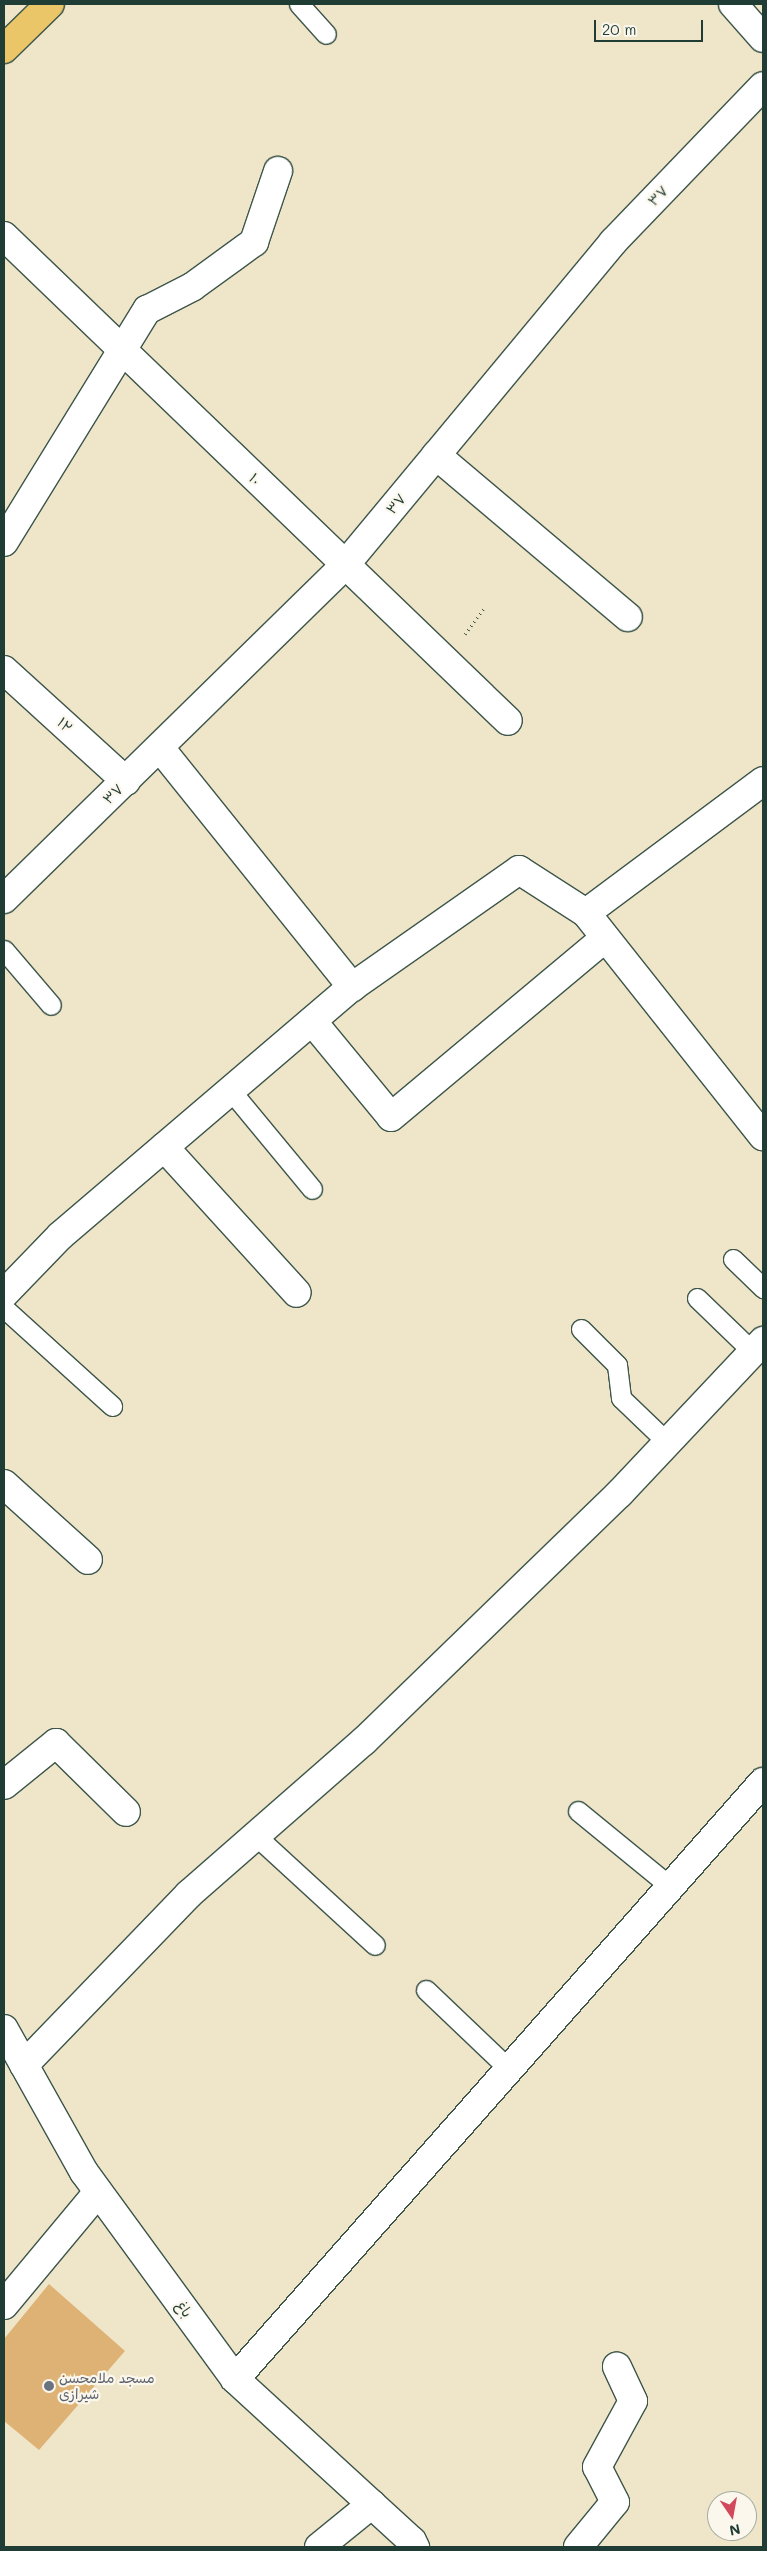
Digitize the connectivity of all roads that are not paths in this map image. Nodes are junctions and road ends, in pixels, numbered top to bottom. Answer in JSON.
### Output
{"nodes":[{"id":1,"x":50,"y":4,"type":"edge"},
{"id":2,"x":299,"y":4,"type":"edge"},
{"id":3,"x":733,"y":4,"type":"edge"},
{"id":4,"x":326,"y":34,"type":"dead end"},
{"id":5,"x":763,"y":38,"type":"edge"},
{"id":6,"x":4,"y":49,"type":"edge"},
{"id":7,"x":763,"y":86,"type":"edge"},
{"id":8,"x":278,"y":171,"type":"dead end"},
{"id":9,"x":4,"y":236,"type":"edge"},
{"id":10,"x":124,"y":352,"type":"junction"},
{"id":11,"x":436,"y":455,"type":"junction"},
{"id":12,"x":4,"y":542,"type":"edge"},
{"id":13,"x":345,"y":565,"type":"junction"},
{"id":14,"x":628,"y":617,"type":"dead end"},
{"id":15,"x":4,"y":670,"type":"edge"},
{"id":16,"x":508,"y":721,"type":"dead end"},
{"id":17,"x":160,"y":748,"type":"junction"},
{"id":18,"x":126,"y":781,"type":"junction"},
{"id":19,"x":763,"y":781,"type":"edge"},
{"id":20,"x":4,"y":899,"type":"edge"},
{"id":21,"x":586,"y":913,"type":"junction"},
{"id":22,"x":605,"y":938,"type":"junction"},
{"id":23,"x":4,"y":950,"type":"edge"},
{"id":24,"x":352,"y":987,"type":"junction"},
{"id":25,"x":51,"y":1005,"type":"dead end"},
{"id":26,"x":312,"y":1022,"type":"junction"},
{"id":27,"x":231,"y":1090,"type":"junction"},
{"id":28,"x":763,"y":1136,"type":"edge"},
{"id":29,"x":164,"y":1147,"type":"junction"},
{"id":30,"x":312,"y":1189,"type":"dead end"},
{"id":31,"x":733,"y":1259,"type":"dead end"},
{"id":32,"x":763,"y":1288,"type":"edge"},
{"id":33,"x":297,"y":1293,"type":"dead end"},
{"id":34,"x":4,"y":1294,"type":"edge"},
{"id":35,"x":697,"y":1298,"type":"dead end"},
{"id":36,"x":4,"y":1308,"type":"edge"},
{"id":37,"x":581,"y":1329,"type":"dead end"},
{"id":38,"x":758,"y":1346,"type":"edge"},
{"id":39,"x":112,"y":1406,"type":"dead end"},
{"id":40,"x":668,"y":1442,"type":"junction"},
{"id":41,"x":4,"y":1484,"type":"edge"},
{"id":42,"x":88,"y":1560,"type":"dead end"},
{"id":43,"x":763,"y":1782,"type":"edge"},
{"id":44,"x":4,"y":1785,"type":"edge"},
{"id":45,"x":578,"y":1810,"type":"dead end"},
{"id":46,"x":126,"y":1812,"type":"dead end"},
{"id":47,"x":256,"y":1836,"type":"junction"},
{"id":48,"x":671,"y":1887,"type":"junction"},
{"id":49,"x":375,"y":1945,"type":"dead end"},
{"id":50,"x":426,"y":1990,"type":"dead end"},
{"id":51,"x":4,"y":2029,"type":"edge"},
{"id":52,"x":24,"y":2065,"type":"junction"},
{"id":53,"x":509,"y":2069,"type":"junction"},
{"id":54,"x":98,"y":2192,"type":"junction"},
{"id":55,"x":4,"y":2305,"type":"edge"},
{"id":56,"x":617,"y":2366,"type":"dead end"},
{"id":57,"x":235,"y":2379,"type":"junction"},
{"id":58,"x":372,"y":2504,"type":"junction"},
{"id":59,"x":319,"y":2547,"type":"edge"},
{"id":60,"x":415,"y":2547,"type":"edge"},
{"id":61,"x":578,"y":2547,"type":"edge"}],
"edges":[{"from":1,"to":6,"type":"main road"},
{"from":2,"to":4,"type":"lane"},
{"from":3,"to":5,"type":"street"},
{"from":7,"to":11,"type":"street","name":"۳۷"},
{"from":8,"to":10,"type":"street"},
{"from":9,"to":10,"type":"street","name":"۱۰"},
{"from":10,"to":12,"type":"street"},
{"from":10,"to":13,"type":"street","name":"۱۰"},
{"from":11,"to":13,"type":"street","name":"۳۷"},
{"from":11,"to":14,"type":"street"},
{"from":13,"to":16,"type":"street","name":"۱۰"},
{"from":13,"to":17,"type":"street","name":"۳۷"},
{"from":15,"to":18,"type":"street","name":"۱۲"},
{"from":17,"to":18,"type":"street","name":"۳۷"},
{"from":17,"to":24,"type":"street"},
{"from":18,"to":20,"type":"street","name":"۳۷"},
{"from":19,"to":21,"type":"street"},
{"from":21,"to":22,"type":"street"},
{"from":21,"to":24,"type":"street"},
{"from":22,"to":26,"type":"street"},
{"from":22,"to":28,"type":"street"},
{"from":23,"to":25,"type":"lane"},
{"from":24,"to":26,"type":"street"},
{"from":26,"to":27,"type":"street"},
{"from":27,"to":29,"type":"street"},
{"from":27,"to":30,"type":"lane"},
{"from":29,"to":33,"type":"street"},
{"from":29,"to":34,"type":"street"},
{"from":31,"to":32,"type":"lane"},
{"from":35,"to":38,"type":"lane"},
{"from":36,"to":39,"type":"lane"},
{"from":37,"to":40,"type":"lane"},
{"from":38,"to":40,"type":"street"},
{"from":40,"to":47,"type":"street"},
{"from":41,"to":42,"type":"street"},
{"from":43,"to":48,"type":"street"},
{"from":44,"to":46,"type":"street"},
{"from":45,"to":48,"type":"lane"},
{"from":47,"to":49,"type":"lane"},
{"from":47,"to":52,"type":"street"},
{"from":48,"to":53,"type":"street"},
{"from":50,"to":53,"type":"lane"},
{"from":51,"to":52,"type":"street","name":"باغ"},
{"from":52,"to":54,"type":"street","name":"باغ"},
{"from":53,"to":57,"type":"street"},
{"from":54,"to":55,"type":"street"},
{"from":54,"to":57,"type":"street","name":"باغ"},
{"from":56,"to":61,"type":"street"},
{"from":57,"to":58,"type":"street","name":"باغ"},
{"from":58,"to":59,"type":"street"},
{"from":58,"to":60,"type":"street","name":"باغ"}]}
